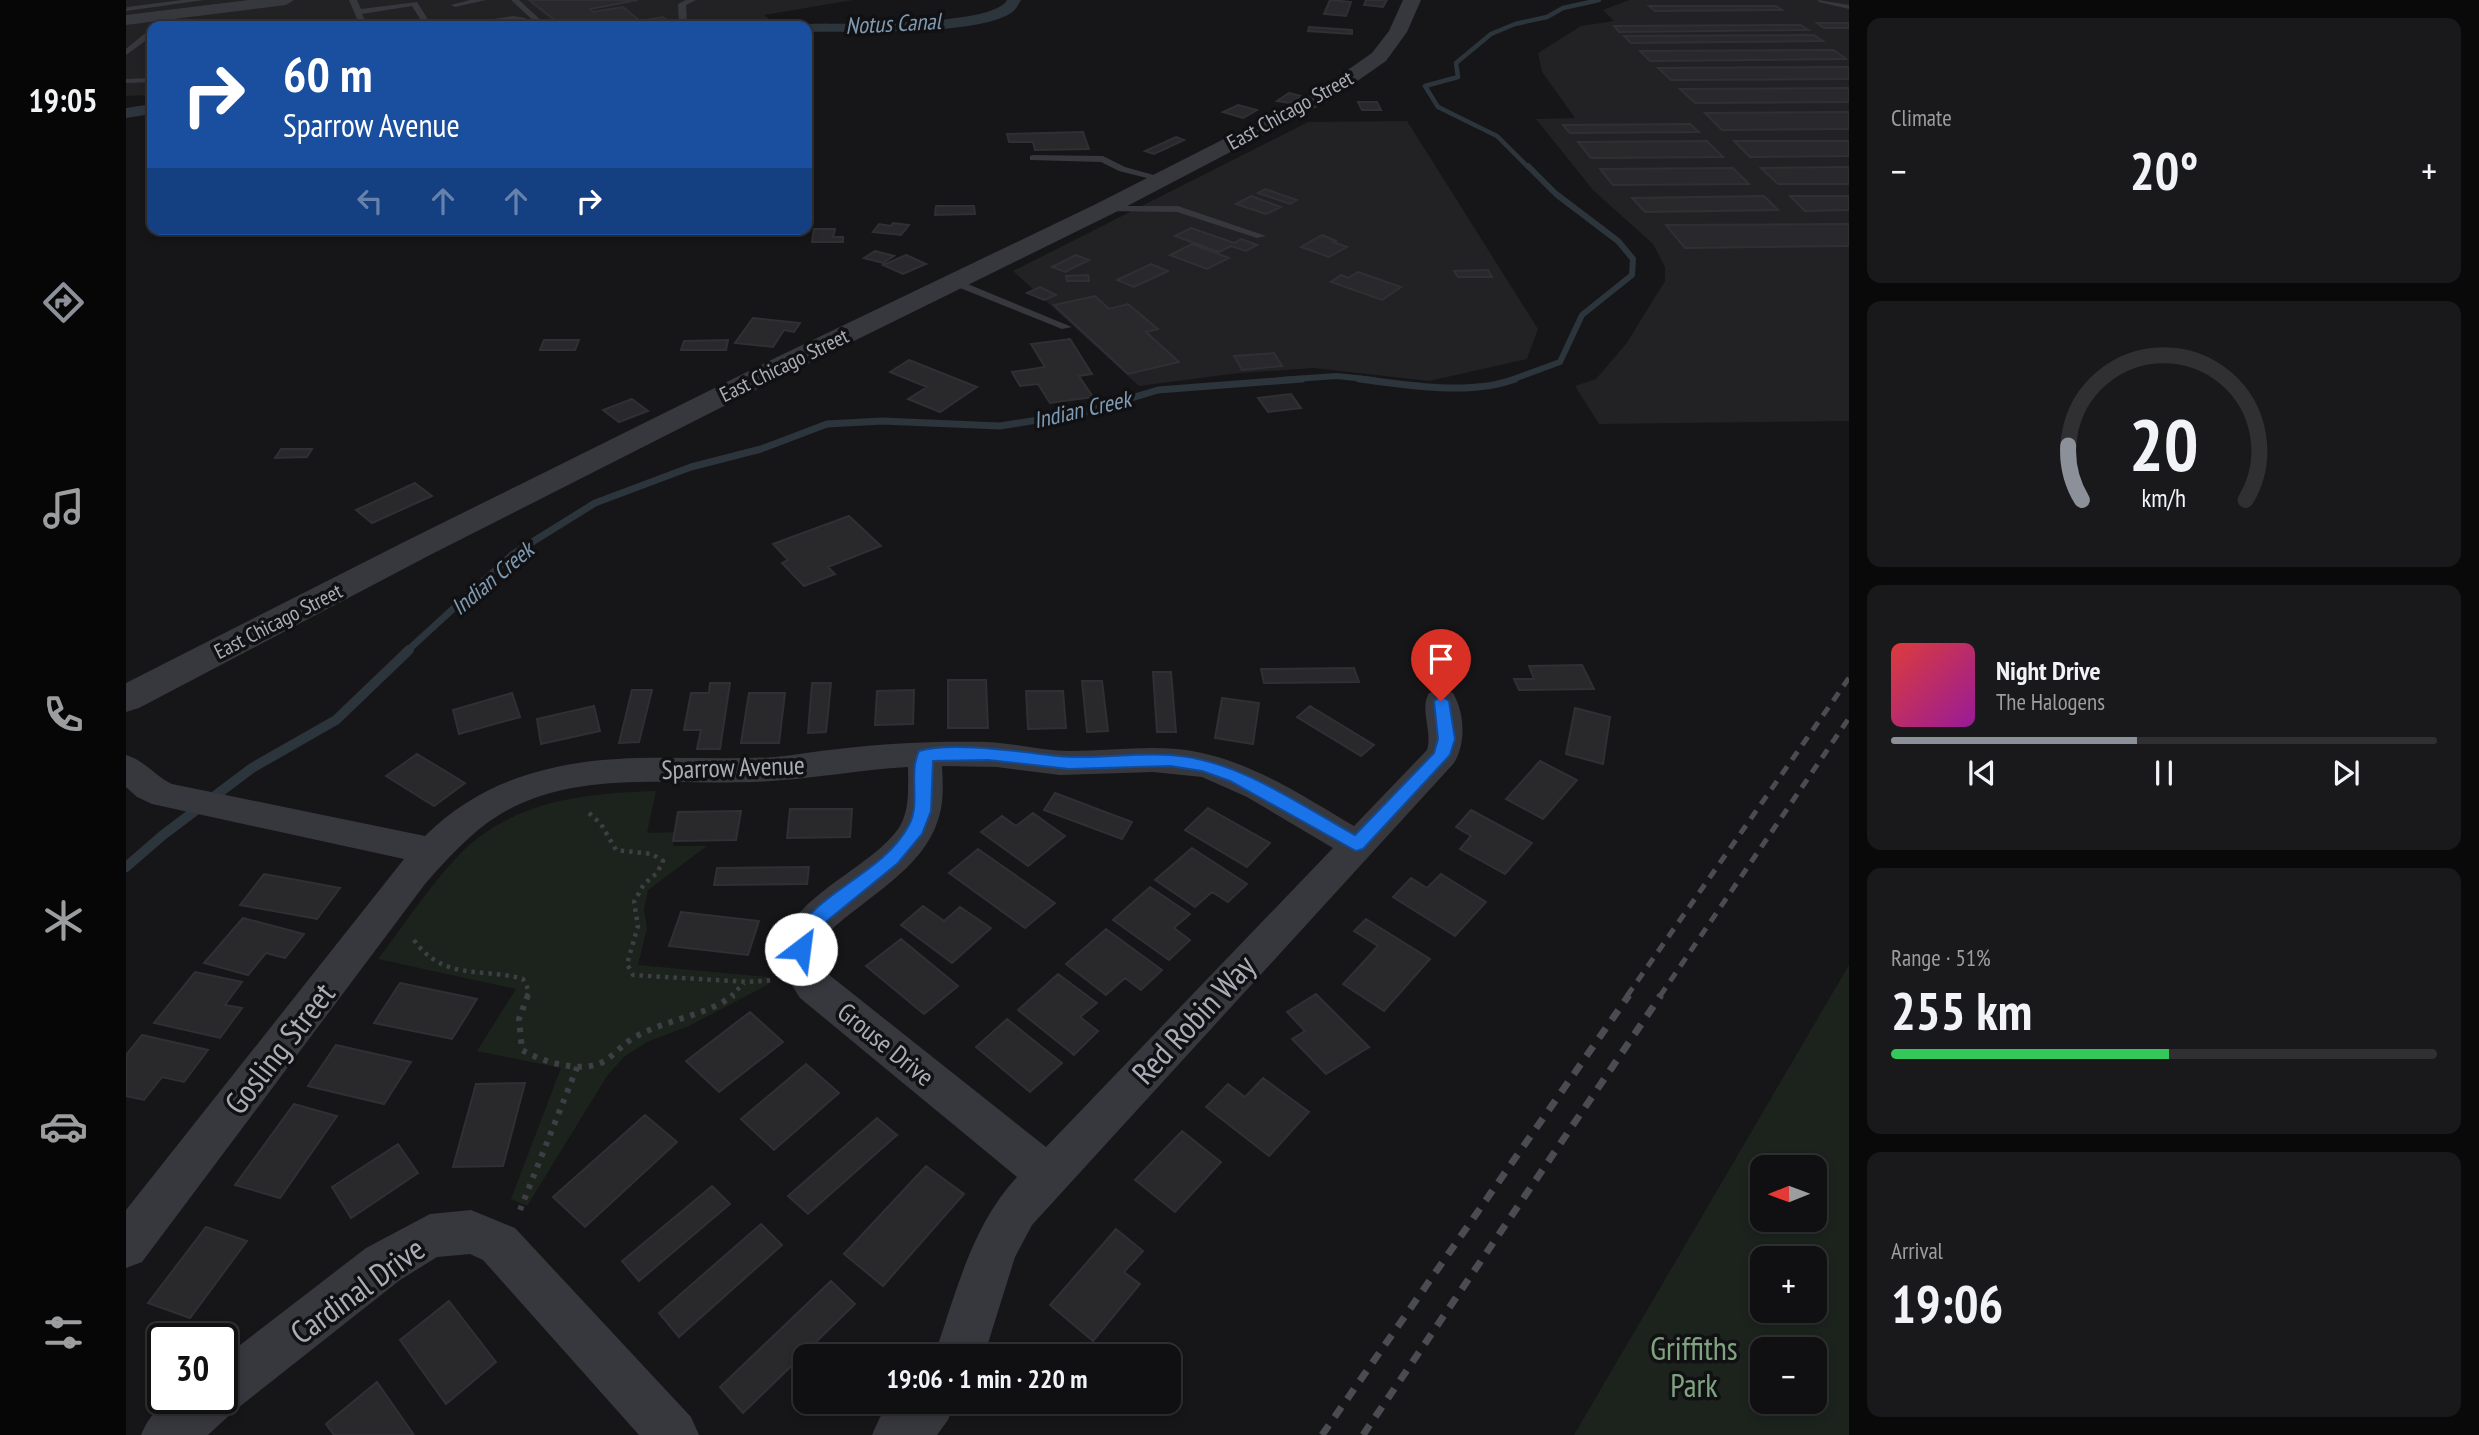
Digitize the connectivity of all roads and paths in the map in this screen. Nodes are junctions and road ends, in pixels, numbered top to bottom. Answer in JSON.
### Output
{"nodes":[{"id":1,"x":200,"y":0,"type":"edge"},
{"id":2,"x":286,"y":0,"type":"edge"},
{"id":3,"x":353,"y":0,"type":"edge"},
{"id":4,"x":482,"y":0,"type":"edge"},
{"id":5,"x":515,"y":0,"type":"edge"},
{"id":6,"x":692,"y":0,"type":"edge"},
{"id":7,"x":1412,"y":0,"type":"edge"},
{"id":8,"x":1822,"y":0,"type":"edge"},
{"id":9,"x":221,"y":4,"type":"edge"},
{"id":10,"x":455,"y":5,"type":"dead end"},
{"id":11,"x":1849,"y":7,"type":"edge"},
{"id":12,"x":127,"y":12,"type":"edge"},
{"id":13,"x":358,"y":12,"type":"junction"},
{"id":14,"x":163,"y":21,"type":"edge"},
{"id":15,"x":362,"y":21,"type":"edge"},
{"id":16,"x":425,"y":21,"type":"edge"},
{"id":17,"x":490,"y":21,"type":"edge"},
{"id":18,"x":523,"y":21,"type":"edge"},
{"id":19,"x":538,"y":21,"type":"edge"},
{"id":20,"x":683,"y":21,"type":"edge"},
{"id":21,"x":147,"y":39,"type":"edge"},
{"id":22,"x":126,"y":53,"type":"edge"},
{"id":23,"x":147,"y":80,"type":"edge"},
{"id":24,"x":126,"y":81,"type":"edge"},
{"id":25,"x":1033,"y":158,"type":"dead end"},
{"id":26,"x":1163,"y":179,"type":"junction"},
{"id":27,"x":1104,"y":209,"type":"junction"},
{"id":28,"x":1261,"y":236,"type":"dead end"},
{"id":29,"x":954,"y":282,"type":"junction"},
{"id":30,"x":1066,"y":327,"type":"dead end"},
{"id":31,"x":126,"y":698,"type":"edge"},
{"id":32,"x":1441,"y":701,"type":"dead end"},
{"id":33,"x":925,"y":755,"type":"junction"},
{"id":34,"x":126,"y":767,"type":"edge"},
{"id":35,"x":589,"y":813,"type":"dead end"},
{"id":36,"x":1356,"y":844,"type":"junction"},
{"id":37,"x":432,"y":851,"type":"junction"},
{"id":38,"x":414,"y":940,"type":"dead end"},
{"id":39,"x":773,"y":980,"type":"dead end"},
{"id":40,"x":744,"y":983,"type":"junction"},
{"id":41,"x":578,"y":1065,"type":"junction"},
{"id":42,"x":1048,"y":1175,"type":"junction"},
{"id":43,"x":520,"y":1210,"type":"dead end"},
{"id":44,"x":126,"y":1246,"type":"edge"},
{"id":45,"x":963,"y":1344,"type":"edge"},
{"id":46,"x":238,"y":1378,"type":"edge"},
{"id":47,"x":194,"y":1414,"type":"edge"},
{"id":48,"x":921,"y":1414,"type":"edge"},
{"id":49,"x":167,"y":1435,"type":"edge"},
{"id":50,"x":673,"y":1435,"type":"edge"},
{"id":51,"x":898,"y":1435,"type":"edge"}],
"edges":[{"from":1,"to":12,"type":"lane"},
{"from":2,"to":9,"type":"street"},
{"from":3,"to":13,"type":"lane"},
{"from":4,"to":10,"type":"lane"},
{"from":5,"to":19,"type":"lane"},
{"from":6,"to":20,"type":"lane"},
{"from":7,"to":26,"type":"street","name":"East Chicago Street"},
{"from":8,"to":11,"type":"lane"},
{"from":9,"to":14,"type":"street"},
{"from":12,"to":14,"type":"street"},
{"from":13,"to":15,"type":"lane"},
{"from":13,"to":16,"type":"lane"},
{"from":17,"to":18,"type":"lane"},
{"from":21,"to":22,"type":"lane"},
{"from":23,"to":24,"type":"lane"},
{"from":25,"to":26,"type":"lane"},
{"from":26,"to":27,"type":"street","name":"East Chicago Street"},
{"from":27,"to":28,"type":"lane"},
{"from":27,"to":29,"type":"street","name":"East Chicago Street"},
{"from":29,"to":30,"type":"lane"},
{"from":29,"to":31,"type":"street","name":"East Chicago Street"},
{"from":32,"to":36,"type":"street","name":"Red Robin Way"},
{"from":33,"to":36,"type":"street","name":"Sparrow Avenue"},
{"from":33,"to":37,"type":"street","name":"Sparrow Avenue"},
{"from":33,"to":42,"type":"street","name":"Grouse Drive"},
{"from":34,"to":37,"type":"street"},
{"from":35,"to":40,"type":"path"},
{"from":36,"to":42,"type":"street","name":"Red Robin Way"},
{"from":37,"to":44,"type":"street","name":"Gosling Street"},
{"from":38,"to":41,"type":"path"},
{"from":39,"to":40,"type":"path"},
{"from":40,"to":41,"type":"path"},
{"from":41,"to":43,"type":"path"},
{"from":42,"to":45,"type":"street","name":"Red Robin Way"},
{"from":46,"to":50,"type":"street","name":"Cardinal Drive"},
{"from":47,"to":49,"type":"street"},
{"from":48,"to":51,"type":"street"}]}
